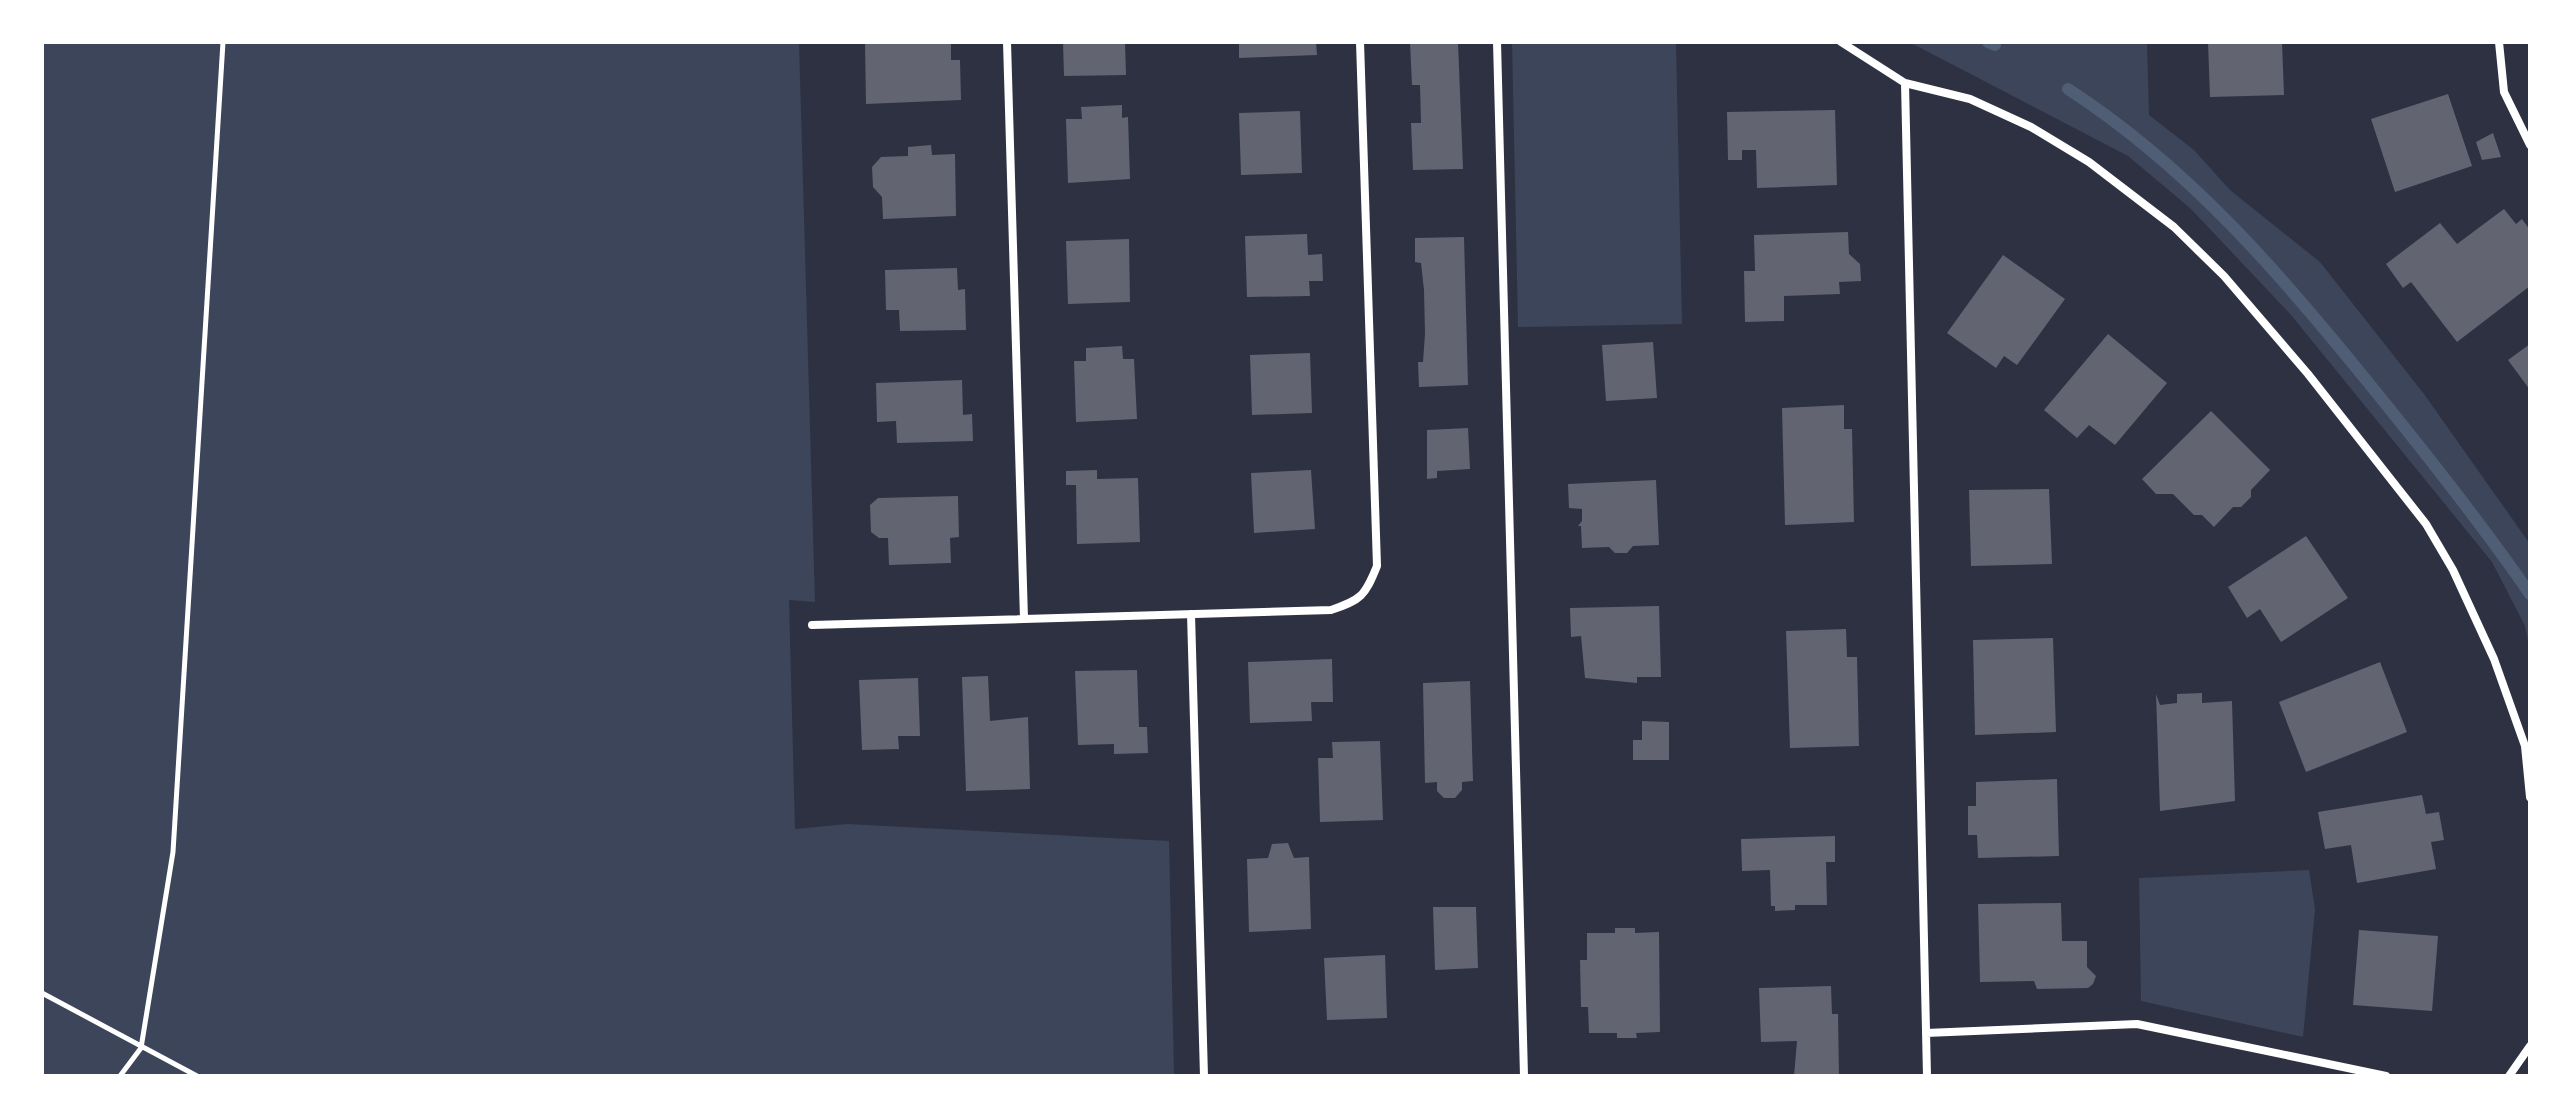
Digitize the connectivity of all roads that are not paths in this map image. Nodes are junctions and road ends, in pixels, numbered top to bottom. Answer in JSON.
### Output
{"nodes":[{"id":1,"x":1007,"y":42,"type":"edge"},
{"id":2,"x":1360,"y":42,"type":"edge"},
{"id":3,"x":1497,"y":42,"type":"edge"},
{"id":4,"x":1841,"y":42,"type":"edge"},
{"id":5,"x":2499,"y":42,"type":"edge"},
{"id":6,"x":1905,"y":83,"type":"junction"},
{"id":7,"x":2530,"y":145,"type":"edge"},
{"id":8,"x":1191,"y":614,"type":"junction"},
{"id":9,"x":1024,"y":619,"type":"junction"},
{"id":10,"x":812,"y":625,"type":"dead end"},
{"id":11,"x":2530,"y":797,"type":"edge"},
{"id":12,"x":1926,"y":1033,"type":"junction"},
{"id":13,"x":2530,"y":1046,"type":"edge"},
{"id":14,"x":1204,"y":1076,"type":"edge"},
{"id":15,"x":1524,"y":1076,"type":"edge"},
{"id":16,"x":1927,"y":1076,"type":"edge"},
{"id":17,"x":2386,"y":1076,"type":"edge"},
{"id":18,"x":2509,"y":1076,"type":"edge"}],
"edges":[{"from":1,"to":9,"type":"street"},
{"from":2,"to":8,"type":"street"},
{"from":3,"to":15,"type":"street"},
{"from":4,"to":6,"type":"street"},
{"from":5,"to":7,"type":"street"},
{"from":6,"to":11,"type":"street"},
{"from":6,"to":12,"type":"street"},
{"from":8,"to":9,"type":"street"},
{"from":8,"to":14,"type":"street"},
{"from":9,"to":10,"type":"street"},
{"from":12,"to":16,"type":"street"},
{"from":12,"to":17,"type":"street"},
{"from":13,"to":18,"type":"street"}]}
